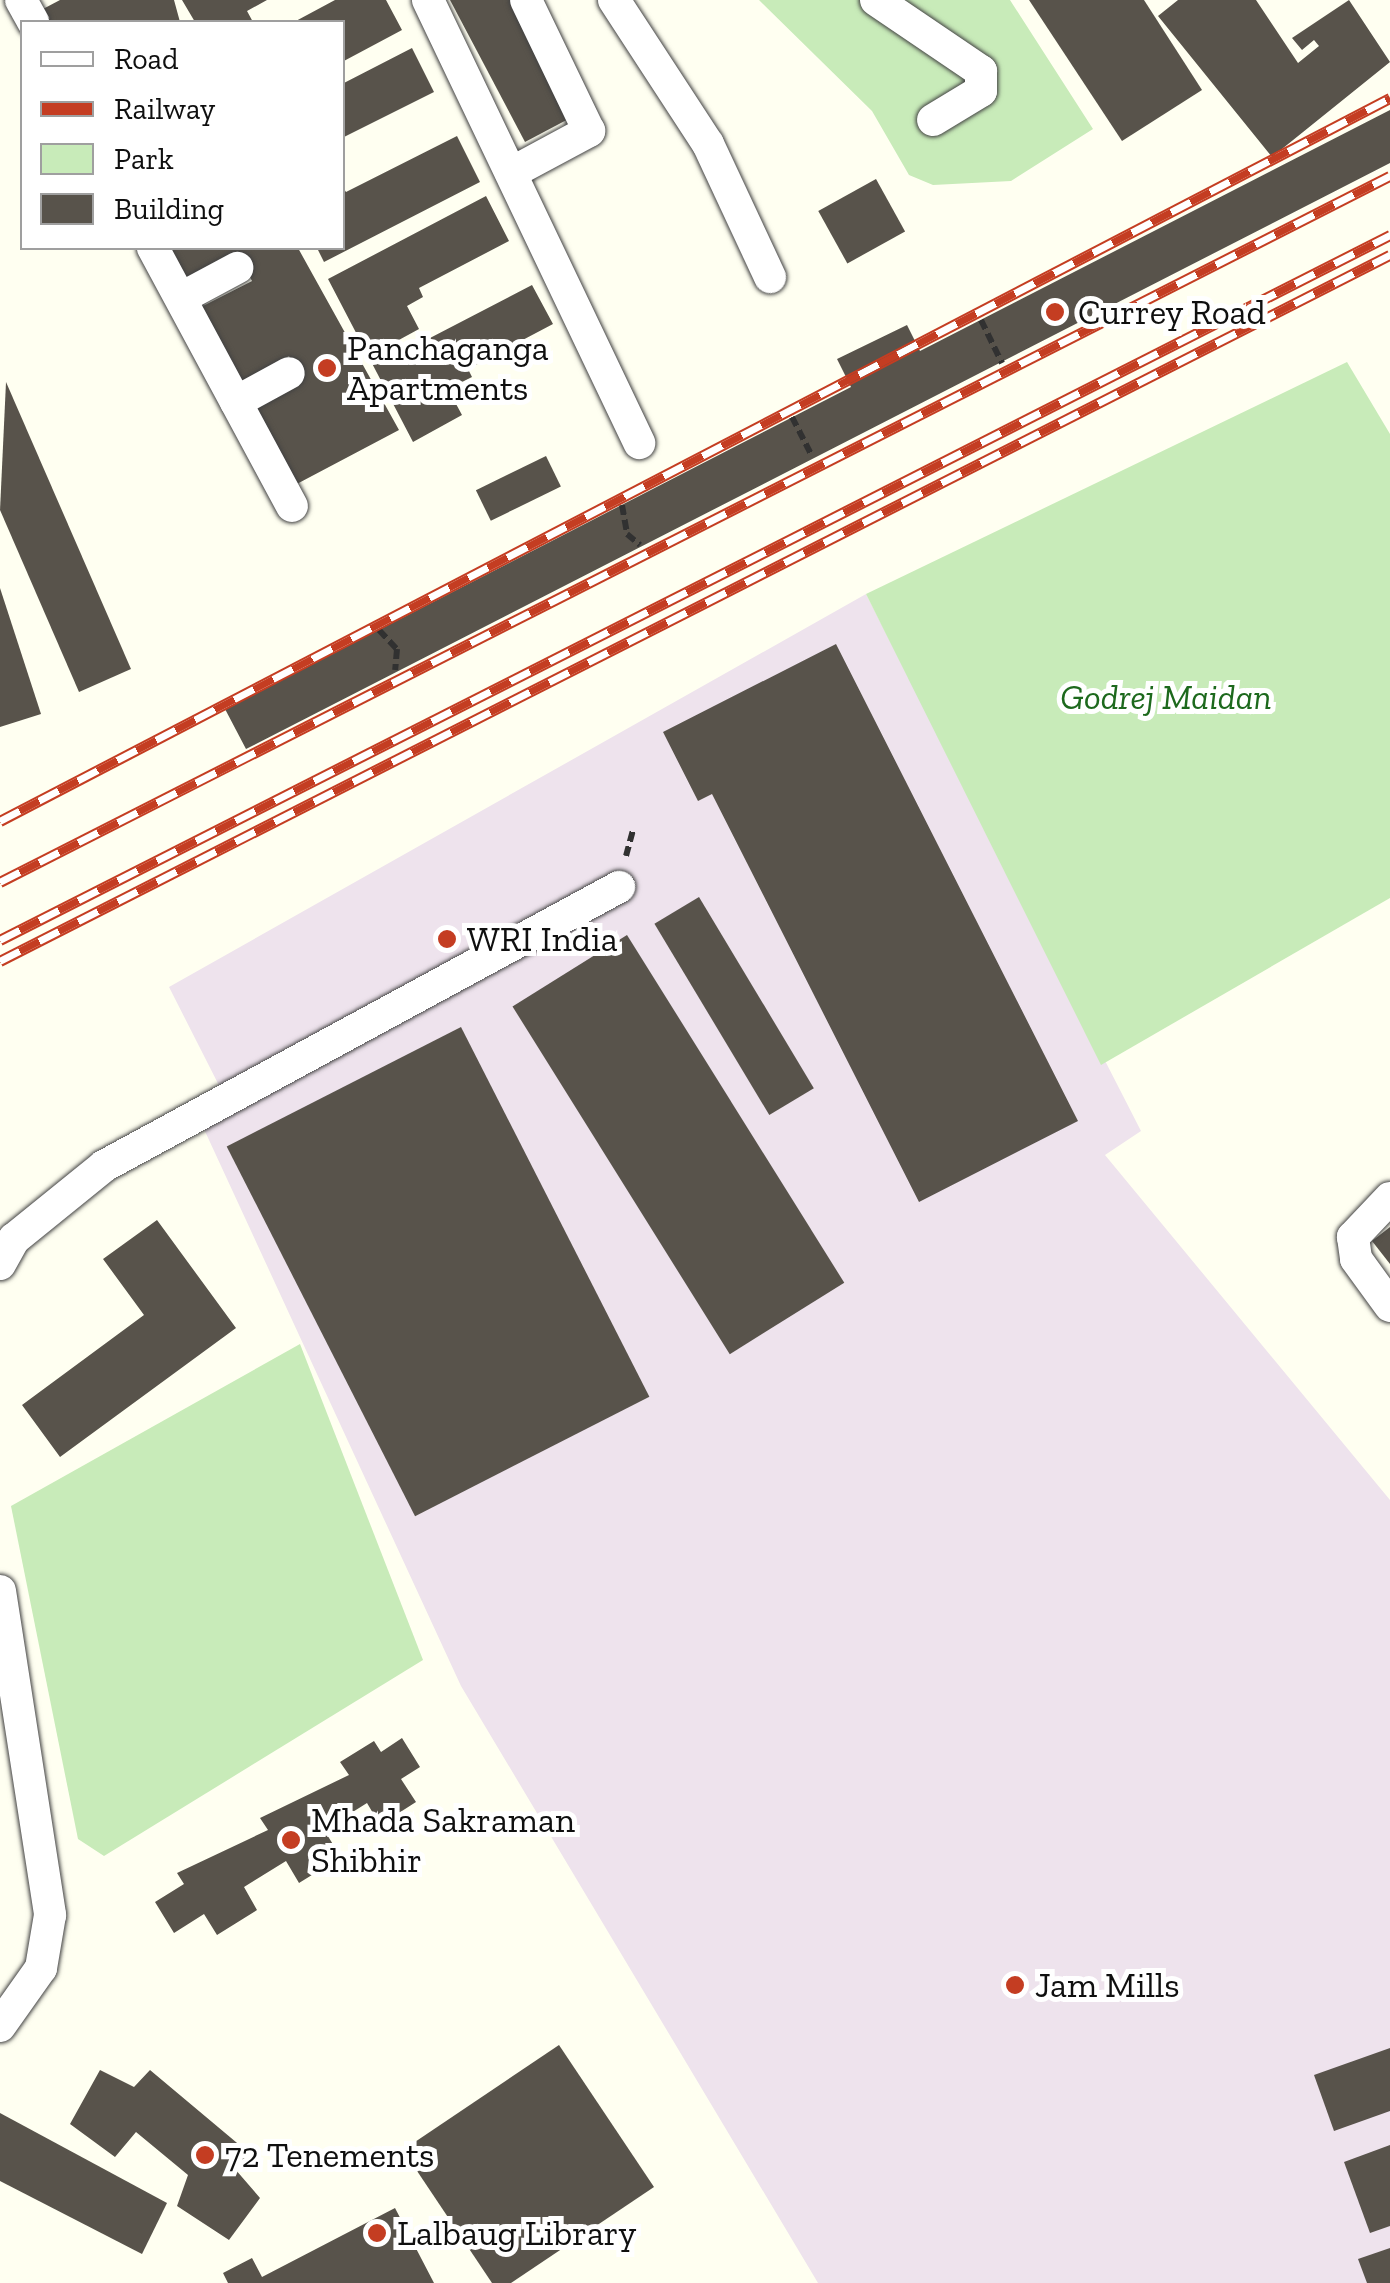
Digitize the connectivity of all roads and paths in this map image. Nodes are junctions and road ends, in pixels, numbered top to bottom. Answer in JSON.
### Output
{"nodes":[{"id":1,"x":428,"y":0,"type":"edge"},
{"id":2,"x":526,"y":0,"type":"edge"},
{"id":3,"x":614,"y":0,"type":"edge"},
{"id":4,"x":876,"y":0,"type":"edge"},
{"id":5,"x":933,"y":120,"type":"dead end"},
{"id":6,"x":511,"y":174,"type":"junction"},
{"id":7,"x":154,"y":250,"type":"edge"},
{"id":8,"x":237,"y":268,"type":"dead end"},
{"id":9,"x":770,"y":277,"type":"dead end"},
{"id":10,"x":180,"y":298,"type":"junction"},
{"id":11,"x":980,"y":320,"type":"dead end"},
{"id":12,"x":1002,"y":362,"type":"dead end"},
{"id":13,"x":289,"y":373,"type":"dead end"},
{"id":14,"x":236,"y":402,"type":"junction"},
{"id":15,"x":792,"y":417,"type":"dead end"},
{"id":16,"x":638,"y":443,"type":"dead end"},
{"id":17,"x":812,"y":456,"type":"dead end"},
{"id":18,"x":622,"y":505,"type":"dead end"},
{"id":19,"x":292,"y":506,"type":"dead end"},
{"id":20,"x":640,"y":545,"type":"dead end"},
{"id":21,"x":379,"y":630,"type":"dead end"},
{"id":22,"x":395,"y":670,"type":"dead end"},
{"id":23,"x":619,"y":887,"type":"dead end"},
{"id":24,"x":1390,"y":1198,"type":"edge"},
{"id":25,"x":0,"y":1264,"type":"edge"},
{"id":26,"x":1390,"y":1306,"type":"edge"},
{"id":27,"x":0,"y":1592,"type":"edge"},
{"id":28,"x":0,"y":2026,"type":"edge"}],
"edges":[{"from":1,"to":6,"type":"street"},
{"from":2,"to":6,"type":"street"},
{"from":3,"to":9,"type":"street"},
{"from":4,"to":5,"type":"street"},
{"from":6,"to":16,"type":"street"},
{"from":7,"to":10,"type":"street"},
{"from":8,"to":10,"type":"street"},
{"from":10,"to":14,"type":"street"},
{"from":11,"to":12,"type":"path"},
{"from":13,"to":14,"type":"street"},
{"from":14,"to":19,"type":"street"},
{"from":15,"to":17,"type":"path"},
{"from":18,"to":20,"type":"path"},
{"from":21,"to":22,"type":"path"},
{"from":23,"to":25,"type":"street"},
{"from":24,"to":26,"type":"street"},
{"from":27,"to":28,"type":"street"}]}
